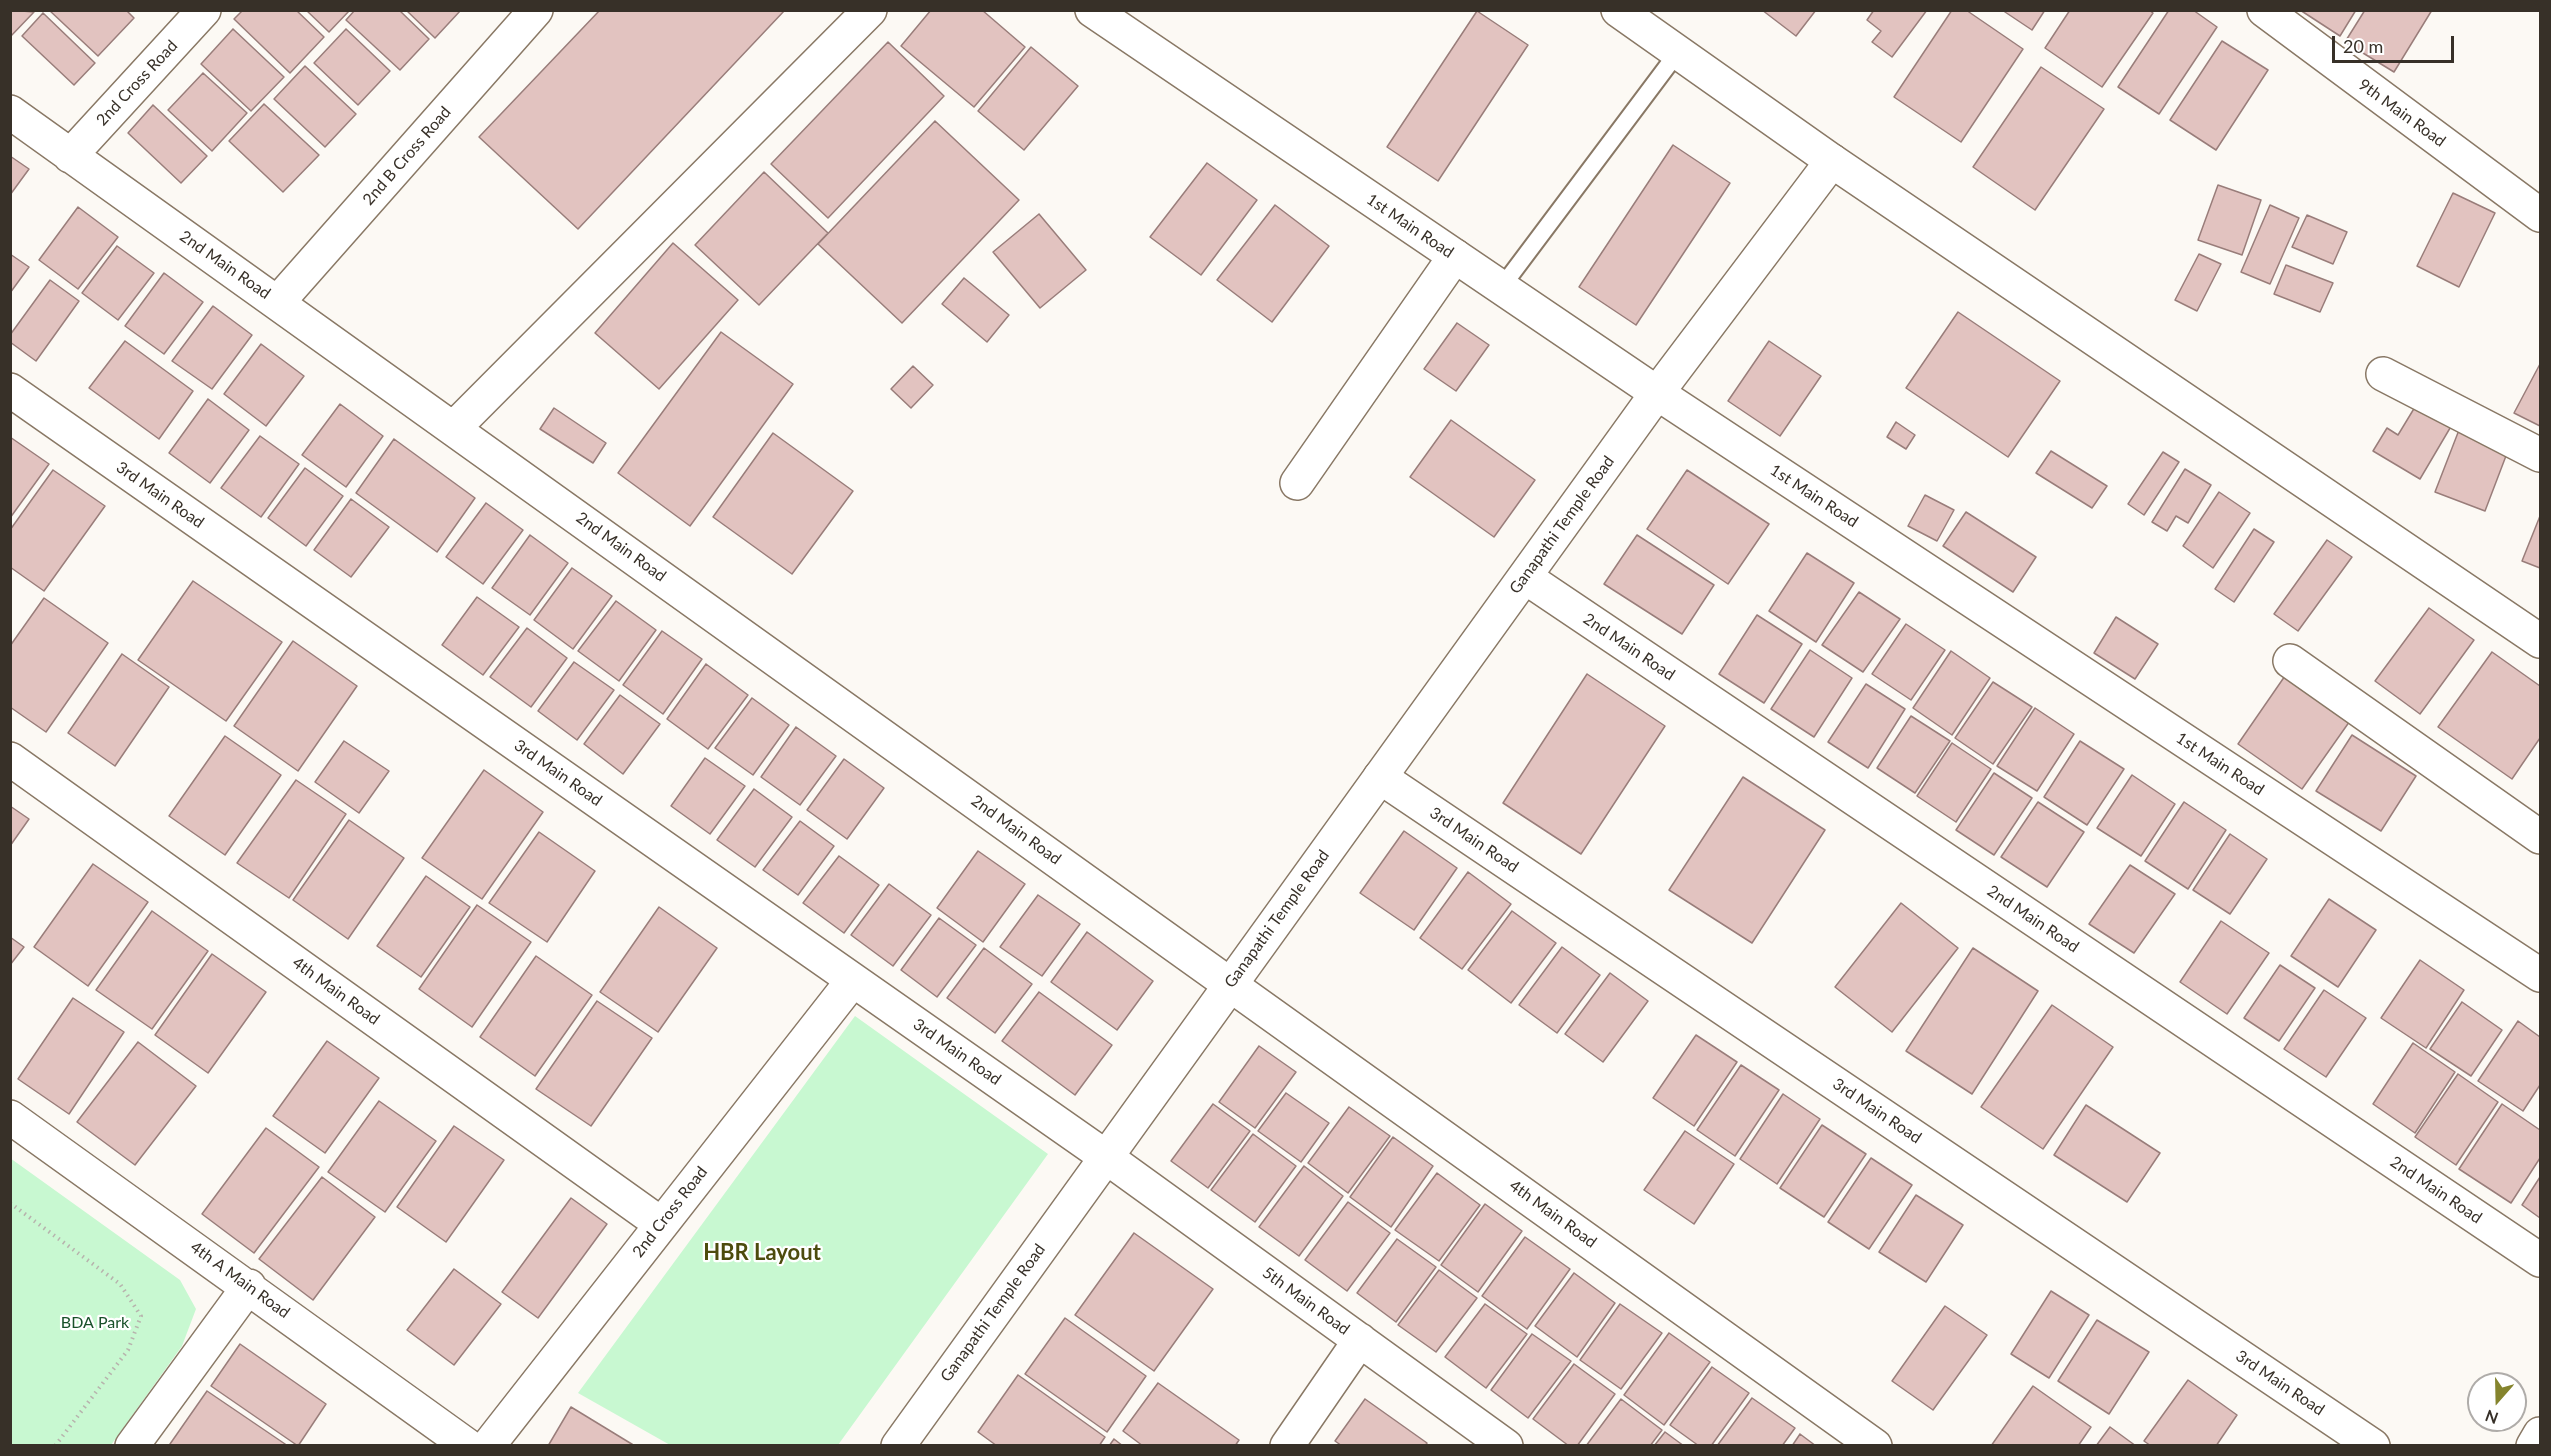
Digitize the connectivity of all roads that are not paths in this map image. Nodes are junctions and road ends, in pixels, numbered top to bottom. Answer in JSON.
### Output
{"nodes":[{"id":1,"x":204,"y":10,"type":"edge"},
{"id":2,"x":536,"y":10,"type":"edge"},
{"id":3,"x":870,"y":10,"type":"edge"},
{"id":4,"x":1092,"y":10,"type":"edge"},
{"id":5,"x":1618,"y":10,"type":"edge"},
{"id":6,"x":2264,"y":10,"type":"edge"},
{"id":7,"x":1678,"y":52,"type":"junction"},
{"id":8,"x":10,"y":112,"type":"edge"},
{"id":9,"x":70,"y":156,"type":"junction"},
{"id":10,"x":1832,"y":161,"type":"junction"},
{"id":11,"x":2541,"y":215,"type":"edge"},
{"id":12,"x":1455,"y":256,"type":"junction"},
{"id":13,"x":1501,"y":288,"type":"junction"},
{"id":14,"x":278,"y":302,"type":"junction"},
{"id":15,"x":2383,"y":374,"type":"dead end"},
{"id":16,"x":10,"y":390,"type":"edge"},
{"id":17,"x":1658,"y":393,"type":"junction"},
{"id":18,"x":454,"y":428,"type":"junction"},
{"id":19,"x":2541,"y":455,"type":"edge"},
{"id":20,"x":1297,"y":483,"type":"dead end"},
{"id":21,"x":1525,"y":577,"type":"junction"},
{"id":22,"x":2541,"y":641,"type":"edge"},
{"id":23,"x":2290,"y":661,"type":"dead end"},
{"id":24,"x":10,"y":759,"type":"edge"},
{"id":25,"x":1380,"y":777,"type":"junction"},
{"id":26,"x":2541,"y":837,"type":"edge"},
{"id":27,"x":2541,"y":975,"type":"edge"},
{"id":28,"x":853,"y":980,"type":"junction"},
{"id":29,"x":1231,"y":983,"type":"junction"},
{"id":30,"x":10,"y":1117,"type":"edge"},
{"id":31,"x":1106,"y":1157,"type":"junction"},
{"id":32,"x":662,"y":1224,"type":"junction"},
{"id":33,"x":2541,"y":1260,"type":"edge"},
{"id":34,"x":249,"y":1286,"type":"junction"},
{"id":35,"x":1360,"y":1340,"type":"junction"},
{"id":36,"x":2541,"y":1434,"type":"edge"},
{"id":37,"x":132,"y":1446,"type":"edge"},
{"id":38,"x":468,"y":1446,"type":"edge"},
{"id":39,"x":488,"y":1446,"type":"edge"},
{"id":40,"x":898,"y":1446,"type":"edge"},
{"id":41,"x":1287,"y":1446,"type":"edge"},
{"id":42,"x":1506,"y":1446,"type":"edge"},
{"id":43,"x":1875,"y":1446,"type":"edge"},
{"id":44,"x":2373,"y":1446,"type":"edge"},
{"id":45,"x":2533,"y":1446,"type":"edge"}],
"edges":[{"from":1,"to":9,"type":"street","name":"2nd Cross Road"},
{"from":2,"to":14,"type":"street","name":"2nd B Cross Road"},
{"from":3,"to":18,"type":"street"},
{"from":4,"to":12,"type":"street","name":"1st Main Road"},
{"from":5,"to":7,"type":"street"},
{"from":6,"to":11,"type":"street","name":"9th Main Road"},
{"from":7,"to":10,"type":"street"},
{"from":7,"to":13,"type":"lane"},
{"from":8,"to":9,"type":"street","name":"2nd Main Road"},
{"from":9,"to":14,"type":"street","name":"2nd Main Road"},
{"from":10,"to":17,"type":"street","name":"Ganapathi Temple Road"},
{"from":10,"to":22,"type":"street"},
{"from":12,"to":13,"type":"street","name":"1st Main Road"},
{"from":12,"to":20,"type":"street"},
{"from":13,"to":17,"type":"street","name":"1st Main Road"},
{"from":14,"to":18,"type":"street","name":"2nd Main Road"},
{"from":15,"to":19,"type":"street"},
{"from":16,"to":28,"type":"street","name":"3rd Main Road"},
{"from":17,"to":21,"type":"street","name":"Ganapathi Temple Road"},
{"from":17,"to":27,"type":"street","name":"1st Main Road"},
{"from":18,"to":29,"type":"street","name":"2nd Main Road"},
{"from":21,"to":25,"type":"street","name":"Ganapathi Temple Road"},
{"from":21,"to":33,"type":"street","name":"2nd Main Road"},
{"from":23,"to":26,"type":"street"},
{"from":24,"to":32,"type":"street","name":"4th Main Road"},
{"from":25,"to":29,"type":"street","name":"Ganapathi Temple Road"},
{"from":25,"to":44,"type":"street","name":"3rd Main Road"},
{"from":28,"to":31,"type":"street","name":"3rd Main Road"},
{"from":28,"to":32,"type":"street","name":"2nd Cross Road"},
{"from":29,"to":31,"type":"street","name":"Ganapathi Temple Road"},
{"from":29,"to":43,"type":"street","name":"4th Main Road"},
{"from":30,"to":34,"type":"street","name":"4th A Main Road"},
{"from":31,"to":35,"type":"street","name":"5th Main Road"},
{"from":31,"to":40,"type":"street","name":"Ganapathi Temple Road"},
{"from":32,"to":39,"type":"street","name":"2nd Cross Road"},
{"from":34,"to":37,"type":"street"},
{"from":34,"to":38,"type":"street","name":"4th A Main Road"},
{"from":35,"to":41,"type":"street"},
{"from":35,"to":42,"type":"street","name":"5th Main Road"},
{"from":36,"to":45,"type":"street"}]}
